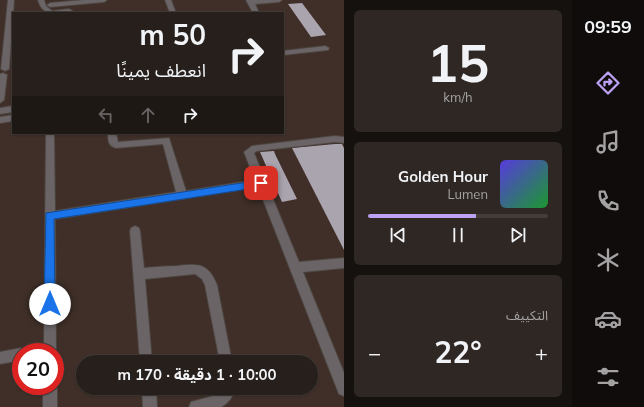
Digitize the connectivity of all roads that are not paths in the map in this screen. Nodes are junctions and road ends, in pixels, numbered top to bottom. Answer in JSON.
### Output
{"nodes":[{"id":1,"x":12,"y":0,"type":"edge"},
{"id":2,"x":41,"y":0,"type":"edge"},
{"id":3,"x":104,"y":0,"type":"edge"},
{"id":4,"x":168,"y":0,"type":"edge"},
{"id":5,"x":279,"y":0,"type":"edge"},
{"id":6,"x":68,"y":2,"type":"edge"},
{"id":7,"x":250,"y":2,"type":"edge"},
{"id":8,"x":50,"y":3,"type":"edge"},
{"id":9,"x":50,"y":12,"type":"edge"},
{"id":10,"x":60,"y":12,"type":"edge"},
{"id":11,"x":71,"y":12,"type":"edge"},
{"id":12,"x":173,"y":12,"type":"edge"},
{"id":13,"x":255,"y":12,"type":"edge"},
{"id":14,"x":325,"y":48,"type":"dead end"},
{"id":15,"x":284,"y":53,"type":"edge"},
{"id":16,"x":3,"y":68,"type":"edge"},
{"id":17,"x":0,"y":100,"type":"edge"},
{"id":18,"x":12,"y":109,"type":"edge"},
{"id":19,"x":0,"y":111,"type":"edge"},
{"id":20,"x":12,"y":118,"type":"edge"},
{"id":21,"x":0,"y":120,"type":"edge"},
{"id":22,"x":50,"y":134,"type":"edge"},
{"id":23,"x":112,"y":134,"type":"edge"},
{"id":24,"x":344,"y":140,"type":"edge"},
{"id":25,"x":261,"y":183,"type":"junction"},
{"id":26,"x":182,"y":196,"type":"junction"},
{"id":27,"x":50,"y":216,"type":"junction"},
{"id":28,"x":134,"y":231,"type":"dead end"},
{"id":29,"x":344,"y":263,"type":"edge"},
{"id":30,"x":295,"y":268,"type":"junction"},
{"id":31,"x":138,"y":274,"type":"junction"},
{"id":32,"x":50,"y":343,"type":"edge"},
{"id":33,"x":145,"y":355,"type":"edge"},
{"id":34,"x":225,"y":355,"type":"edge"},
{"id":35,"x":12,"y":356,"type":"edge"},
{"id":36,"x":0,"y":358,"type":"edge"},
{"id":37,"x":344,"y":389,"type":"edge"},
{"id":38,"x":50,"y":395,"type":"edge"},
{"id":39,"x":149,"y":395,"type":"edge"},
{"id":40,"x":226,"y":395,"type":"edge"},
{"id":41,"x":50,"y":407,"type":"edge"},
{"id":42,"x":150,"y":407,"type":"edge"},
{"id":43,"x":196,"y":407,"type":"edge"}],
"edges":[{"from":1,"to":16,"type":"lane"},
{"from":2,"to":9,"type":"lane"},
{"from":3,"to":6,"type":"lane"},
{"from":4,"to":12,"type":"lane"},
{"from":5,"to":7,"type":"lane"},
{"from":6,"to":8,"type":"lane"},
{"from":7,"to":13,"type":"lane"},
{"from":10,"to":11,"type":"lane"},
{"from":14,"to":15,"type":"lane"},
{"from":16,"to":17,"type":"lane"},
{"from":18,"to":19,"type":"lane"},
{"from":20,"to":21,"type":"lane"},
{"from":22,"to":27,"type":"lane"},
{"from":23,"to":26,"type":"lane"},
{"from":24,"to":25,"type":"lane"},
{"from":25,"to":26,"type":"lane"},
{"from":25,"to":30,"type":"lane"},
{"from":26,"to":27,"type":"lane"},
{"from":27,"to":32,"type":"lane"},
{"from":28,"to":31,"type":"lane"},
{"from":29,"to":30,"type":"lane"},
{"from":30,"to":37,"type":"lane"},
{"from":31,"to":33,"type":"lane"},
{"from":31,"to":34,"type":"lane"},
{"from":35,"to":36,"type":"lane"},
{"from":38,"to":41,"type":"lane"},
{"from":39,"to":42,"type":"lane"},
{"from":40,"to":43,"type":"lane"}]}
